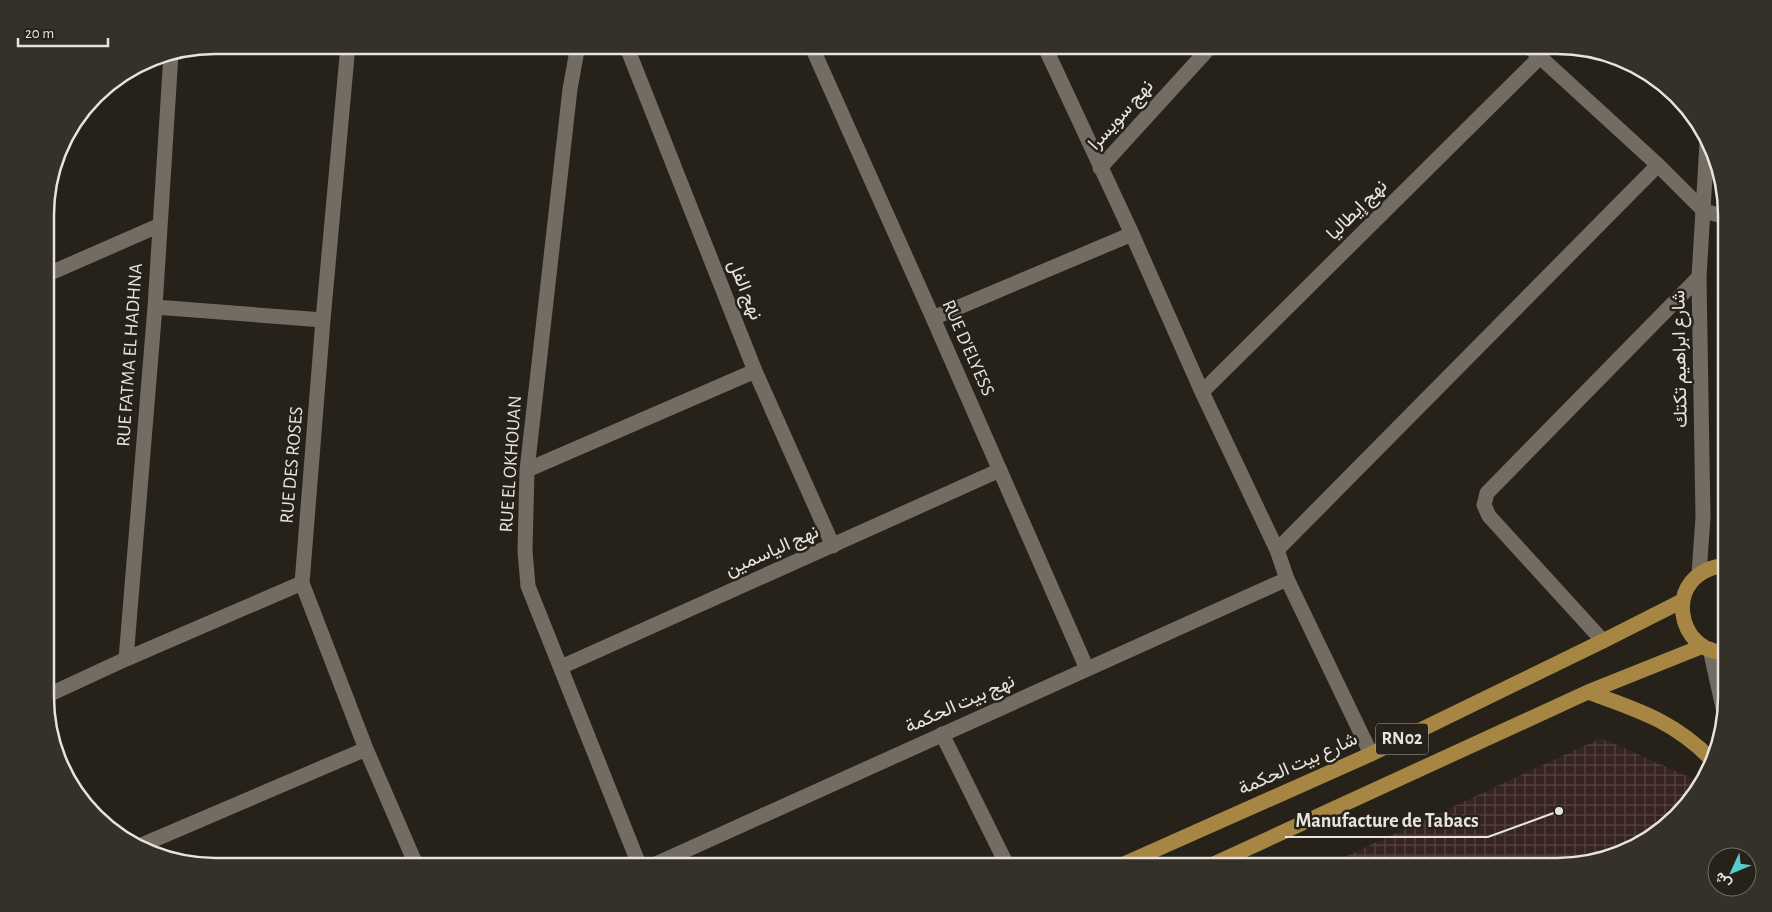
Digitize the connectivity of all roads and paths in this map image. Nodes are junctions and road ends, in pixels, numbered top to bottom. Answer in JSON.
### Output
{"nodes":[{"id":1,"x":347,"y":54,"type":"edge"},
{"id":2,"x":576,"y":54,"type":"edge"},
{"id":3,"x":630,"y":54,"type":"edge"},
{"id":4,"x":815,"y":54,"type":"edge"},
{"id":5,"x":1048,"y":54,"type":"edge"},
{"id":6,"x":1204,"y":54,"type":"edge"},
{"id":7,"x":1537,"y":54,"type":"edge"},
{"id":8,"x":1540,"y":57,"type":"junction"},
{"id":9,"x":170,"y":60,"type":"edge"},
{"id":10,"x":1707,"y":154,"type":"edge"},
{"id":11,"x":1658,"y":165,"type":"junction"},
{"id":12,"x":1100,"y":168,"type":"junction"},
{"id":13,"x":1704,"y":211,"type":"junction"},
{"id":14,"x":1718,"y":215,"type":"edge"},
{"id":15,"x":160,"y":226,"type":"junction"},
{"id":16,"x":1132,"y":234,"type":"junction"},
{"id":17,"x":54,"y":272,"type":"edge"},
{"id":18,"x":1699,"y":277,"type":"junction"},
{"id":19,"x":155,"y":307,"type":"junction"},
{"id":20,"x":933,"y":318,"type":"junction"},
{"id":21,"x":323,"y":320,"type":"junction"},
{"id":22,"x":755,"y":370,"type":"junction"},
{"id":23,"x":1202,"y":392,"type":"junction"},
{"id":24,"x":527,"y":470,"type":"junction"},
{"id":25,"x":1000,"y":470,"type":"junction"},
{"id":26,"x":833,"y":546,"type":"junction"},
{"id":27,"x":1277,"y":550,"type":"junction"},
{"id":28,"x":1718,"y":566,"type":"edge"},
{"id":29,"x":1699,"y":574,"type":"junction"},
{"id":30,"x":1287,"y":579,"type":"junction"},
{"id":31,"x":302,"y":583,"type":"junction"},
{"id":32,"x":1682,"y":601,"type":"junction"},
{"id":33,"x":1604,"y":642,"type":"junction"},
{"id":34,"x":1706,"y":648,"type":"junction"},
{"id":35,"x":1718,"y":650,"type":"edge"},
{"id":36,"x":126,"y":659,"type":"junction"},
{"id":37,"x":560,"y":667,"type":"junction"},
{"id":38,"x":1087,"y":669,"type":"junction"},
{"id":39,"x":1718,"y":691,"type":"edge"},
{"id":40,"x":54,"y":692,"type":"edge"},
{"id":41,"x":1588,"y":692,"type":"junction"},
{"id":42,"x":942,"y":734,"type":"junction"},
{"id":43,"x":366,"y":749,"type":"junction"},
{"id":44,"x":1371,"y":754,"type":"junction"},
{"id":45,"x":1707,"y":755,"type":"edge"},
{"id":46,"x":146,"y":843,"type":"edge"},
{"id":47,"x":413,"y":858,"type":"edge"},
{"id":48,"x":636,"y":858,"type":"edge"},
{"id":49,"x":669,"y":858,"type":"edge"},
{"id":50,"x":1004,"y":858,"type":"edge"},
{"id":51,"x":1137,"y":858,"type":"edge"},
{"id":52,"x":1227,"y":858,"type":"edge"}],
"edges":[{"from":1,"to":21,"type":"street","name":"RUE DES ROSES"},
{"from":2,"to":24,"type":"street","name":"RUE EL OKHOUAN"},
{"from":3,"to":22,"type":"street","name":"نهج الفل"},
{"from":4,"to":20,"type":"street","name":"RUE D'ELYESS"},
{"from":5,"to":12,"type":"street"},
{"from":6,"to":12,"type":"street","name":"نهج سويسرا"},
{"from":7,"to":8,"type":"street"},
{"from":8,"to":11,"type":"street"},
{"from":8,"to":23,"type":"street","name":"نهج إيطاليا"},
{"from":9,"to":15,"type":"street","name":"RUE FATMA EL HADHNA"},
{"from":10,"to":13,"type":"street","name":"شارع ابراهيم تكتك"},
{"from":11,"to":13,"type":"street"},
{"from":11,"to":27,"type":"street"},
{"from":12,"to":16,"type":"street"},
{"from":13,"to":14,"type":"street"},
{"from":13,"to":18,"type":"street","name":"شارع ابراهيم تكتك"},
{"from":15,"to":17,"type":"street"},
{"from":15,"to":19,"type":"street","name":"RUE FATMA EL HADHNA"},
{"from":16,"to":20,"type":"street"},
{"from":16,"to":23,"type":"street"},
{"from":18,"to":29,"type":"street","name":"شارع ابراهيم تكتك"},
{"from":18,"to":33,"type":"street"},
{"from":19,"to":21,"type":"street"},
{"from":19,"to":36,"type":"street","name":"RUE FATMA EL HADHNA"},
{"from":20,"to":25,"type":"street","name":"RUE D'ELYESS"},
{"from":21,"to":31,"type":"street","name":"RUE DES ROSES"},
{"from":22,"to":24,"type":"street"},
{"from":22,"to":26,"type":"street","name":"نهج الفل"},
{"from":23,"to":27,"type":"street"},
{"from":24,"to":37,"type":"street","name":"RUE EL OKHOUAN"},
{"from":25,"to":26,"type":"street","name":"نهج الياسمين"},
{"from":25,"to":38,"type":"street","name":"RUE D'ELYESS"},
{"from":26,"to":37,"type":"street","name":"نهج الياسمين"},
{"from":27,"to":30,"type":"street"},
{"from":28,"to":29,"type":"main road"},
{"from":29,"to":32,"type":"main road"},
{"from":30,"to":38,"type":"street","name":"نهج بيت الحكمة"},
{"from":30,"to":44,"type":"street"},
{"from":31,"to":36,"type":"street"},
{"from":31,"to":43,"type":"street","name":"RUE DES ROSES"},
{"from":32,"to":33,"type":"main road","name":"شارع بيت الحكمة","number":"RN02"},
{"from":32,"to":34,"type":"main road"},
{"from":33,"to":44,"type":"main road","name":"شارع بيت الحكمة","number":"RN02"},
{"from":34,"to":35,"type":"main road"},
{"from":34,"to":39,"type":"street"},
{"from":34,"to":41,"type":"main road","number":"RN02"},
{"from":36,"to":40,"type":"street"},
{"from":37,"to":48,"type":"street","name":"RUE EL OKHOUAN"},
{"from":38,"to":42,"type":"street","name":"نهج بيت الحكمة"},
{"from":41,"to":45,"type":"main road"},
{"from":41,"to":52,"type":"main road","number":"RN02"},
{"from":42,"to":49,"type":"street","name":"نهج بيت الحكمة"},
{"from":42,"to":50,"type":"street"},
{"from":43,"to":46,"type":"street"},
{"from":43,"to":47,"type":"street","name":"RUE DES ROSES"},
{"from":44,"to":51,"type":"main road","name":"شارع بيت الحكمة","number":"RN02"}]}
